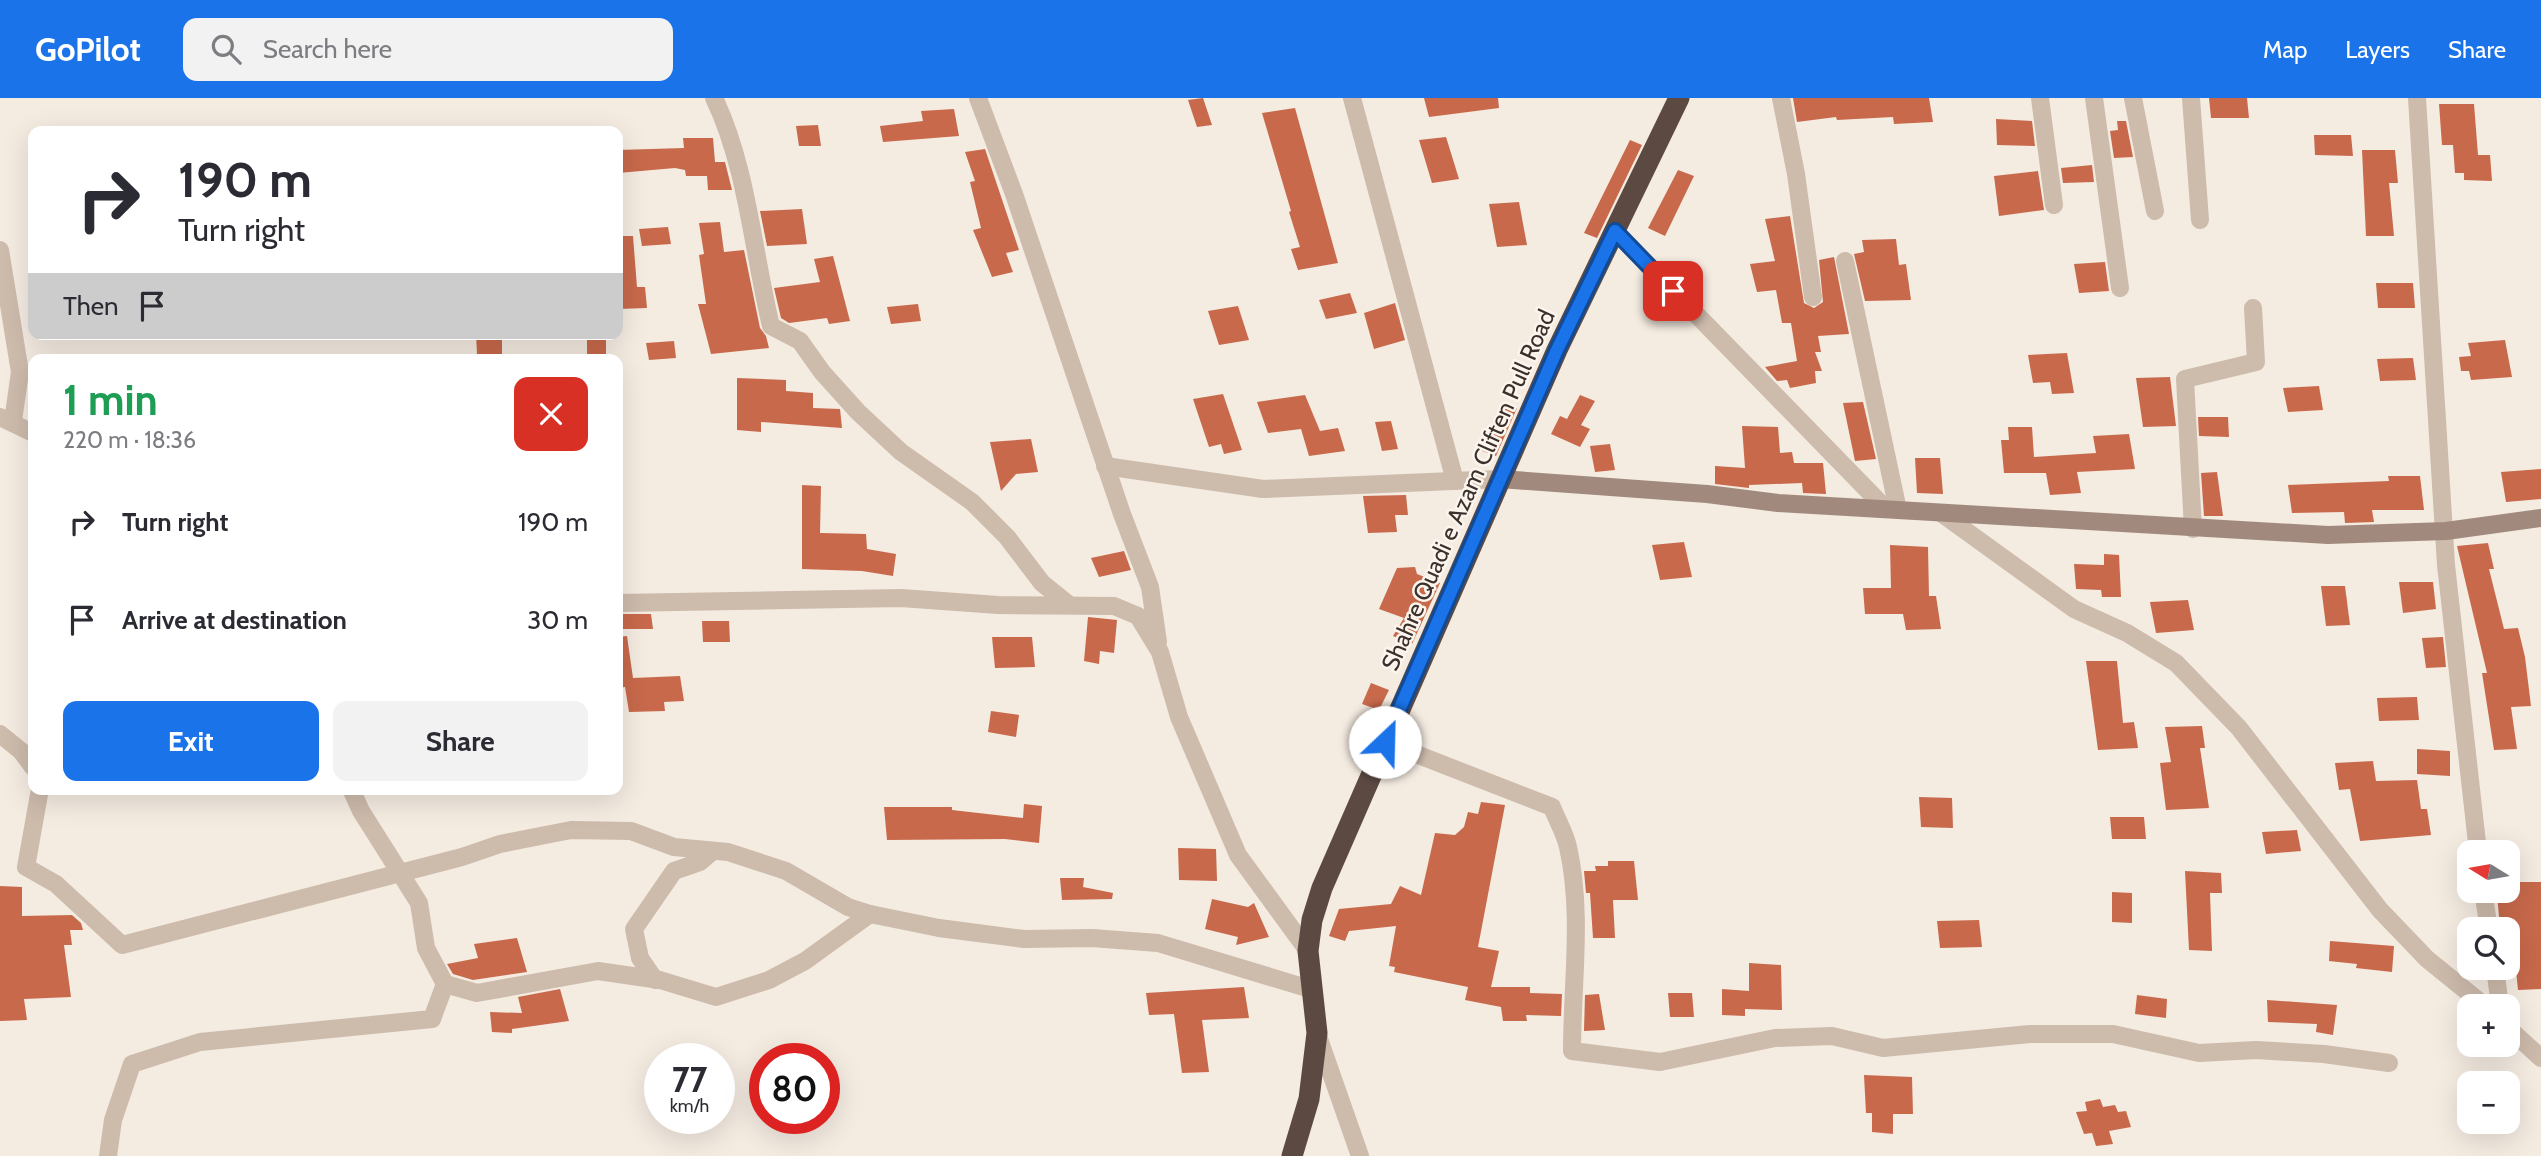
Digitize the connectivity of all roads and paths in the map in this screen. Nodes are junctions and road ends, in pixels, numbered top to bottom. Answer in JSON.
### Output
{"nodes":[{"id":1,"x":714,"y":98,"type":"edge"},
{"id":2,"x":978,"y":98,"type":"edge"},
{"id":3,"x":1352,"y":98,"type":"edge"},
{"id":4,"x":1679,"y":98,"type":"edge"},
{"id":5,"x":1781,"y":98,"type":"edge"},
{"id":6,"x":2040,"y":98,"type":"edge"},
{"id":7,"x":2094,"y":98,"type":"edge"},
{"id":8,"x":2133,"y":98,"type":"edge"},
{"id":9,"x":2190,"y":98,"type":"edge"},
{"id":10,"x":2417,"y":98,"type":"edge"},
{"id":11,"x":2054,"y":205,"type":"dead end"},
{"id":12,"x":2155,"y":211,"type":"dead end"},
{"id":13,"x":2200,"y":220,"type":"dead end"},
{"id":14,"x":1615,"y":231,"type":"junction"},
{"id":15,"x":0,"y":250,"type":"edge"},
{"id":16,"x":1845,"y":261,"type":"dead end"},
{"id":17,"x":2120,"y":288,"type":"dead end"},
{"id":18,"x":1813,"y":297,"type":"dead end"},
{"id":19,"x":2253,"y":308,"type":"dead end"},
{"id":20,"x":6,"y":419,"type":"edge"},
{"id":21,"x":28,"y":430,"type":"edge"},
{"id":22,"x":1105,"y":466,"type":"junction"},
{"id":23,"x":1500,"y":480,"type":"junction"},
{"id":24,"x":1455,"y":481,"type":"junction"},
{"id":25,"x":1892,"y":509,"type":"junction"},
{"id":26,"x":1941,"y":513,"type":"junction"},
{"id":27,"x":2541,"y":517,"type":"edge"},
{"id":28,"x":2193,"y":529,"type":"junction"},
{"id":29,"x":2446,"y":531,"type":"junction"},
{"id":30,"x":623,"y":603,"type":"edge"},
{"id":31,"x":1068,"y":604,"type":"junction"},
{"id":32,"x":1160,"y":652,"type":"junction"},
{"id":33,"x":0,"y":734,"type":"edge"},
{"id":34,"x":1385,"y":742,"type":"junction"},
{"id":35,"x":28,"y":760,"type":"edge"},
{"id":36,"x":39,"y":795,"type":"edge"},
{"id":37,"x":354,"y":795,"type":"edge"},
{"id":38,"x":2476,"y":840,"type":"edge"},
{"id":39,"x":713,"y":851,"type":"junction"},
{"id":40,"x":399,"y":872,"type":"junction"},
{"id":41,"x":870,"y":914,"type":"junction"},
{"id":42,"x":1308,"y":951,"type":"junction"},
{"id":43,"x":655,"y":979,"type":"junction"},
{"id":44,"x":445,"y":984,"type":"junction"},
{"id":45,"x":1310,"y":989,"type":"junction"},
{"id":46,"x":2470,"y":994,"type":"edge"},
{"id":47,"x":1317,"y":1033,"type":"junction"},
{"id":48,"x":2520,"y":1039,"type":"edge"},
{"id":49,"x":2541,"y":1058,"type":"edge"},
{"id":50,"x":2389,"y":1063,"type":"dead end"},
{"id":51,"x":108,"y":1156,"type":"edge"},
{"id":52,"x":1293,"y":1156,"type":"edge"},
{"id":53,"x":1360,"y":1156,"type":"edge"}],
"edges":[{"from":1,"to":31,"type":"street"},
{"from":2,"to":22,"type":"street"},
{"from":3,"to":24,"type":"street"},
{"from":4,"to":14,"type":"highway","name":"Shahre Quadi e Azam Cliften Pull Road"},
{"from":5,"to":18,"type":"street"},
{"from":6,"to":11,"type":"street"},
{"from":7,"to":17,"type":"street"},
{"from":8,"to":12,"type":"street"},
{"from":9,"to":13,"type":"street"},
{"from":10,"to":29,"type":"street"},
{"from":14,"to":23,"type":"highway","name":"Shahre Quadi e Azam Cliften Pull Road"},
{"from":14,"to":25,"type":"street"},
{"from":15,"to":20,"type":"street"},
{"from":16,"to":25,"type":"street"},
{"from":19,"to":28,"type":"street"},
{"from":20,"to":21,"type":"street"},
{"from":22,"to":24,"type":"street"},
{"from":22,"to":32,"type":"street"},
{"from":23,"to":24,"type":"street"},
{"from":23,"to":25,"type":"street"},
{"from":23,"to":34,"type":"highway","name":"Shahre Quadi e Azam Cliften Pull Road"},
{"from":25,"to":26,"type":"street"},
{"from":26,"to":28,"type":"street"},
{"from":26,"to":46,"type":"street"},
{"from":27,"to":29,"type":"street"},
{"from":28,"to":29,"type":"street"},
{"from":29,"to":38,"type":"street"},
{"from":30,"to":31,"type":"street"},
{"from":31,"to":32,"type":"street"},
{"from":32,"to":42,"type":"street"},
{"from":33,"to":35,"type":"street"},
{"from":34,"to":42,"type":"highway","name":"Shahre Quadi e Azam Cliften Pull Road"},
{"from":34,"to":50,"type":"street"},
{"from":36,"to":40,"type":"street"},
{"from":37,"to":40,"type":"street"},
{"from":39,"to":40,"type":"street"},
{"from":39,"to":41,"type":"street"},
{"from":39,"to":43,"type":"street"},
{"from":40,"to":44,"type":"street"},
{"from":41,"to":43,"type":"street"},
{"from":41,"to":45,"type":"street"},
{"from":42,"to":45,"type":"highway","name":"Shahre Quadi e Azam Cliften Pull Road"},
{"from":43,"to":44,"type":"street"},
{"from":44,"to":51,"type":"street"},
{"from":45,"to":47,"type":"highway","name":"Shahre Quadi e Azam Cliften Pull Road"},
{"from":47,"to":52,"type":"highway","name":"Shahre Quadi e Azam Cliften Pull Road"},
{"from":47,"to":53,"type":"street"},
{"from":48,"to":49,"type":"street"}]}
